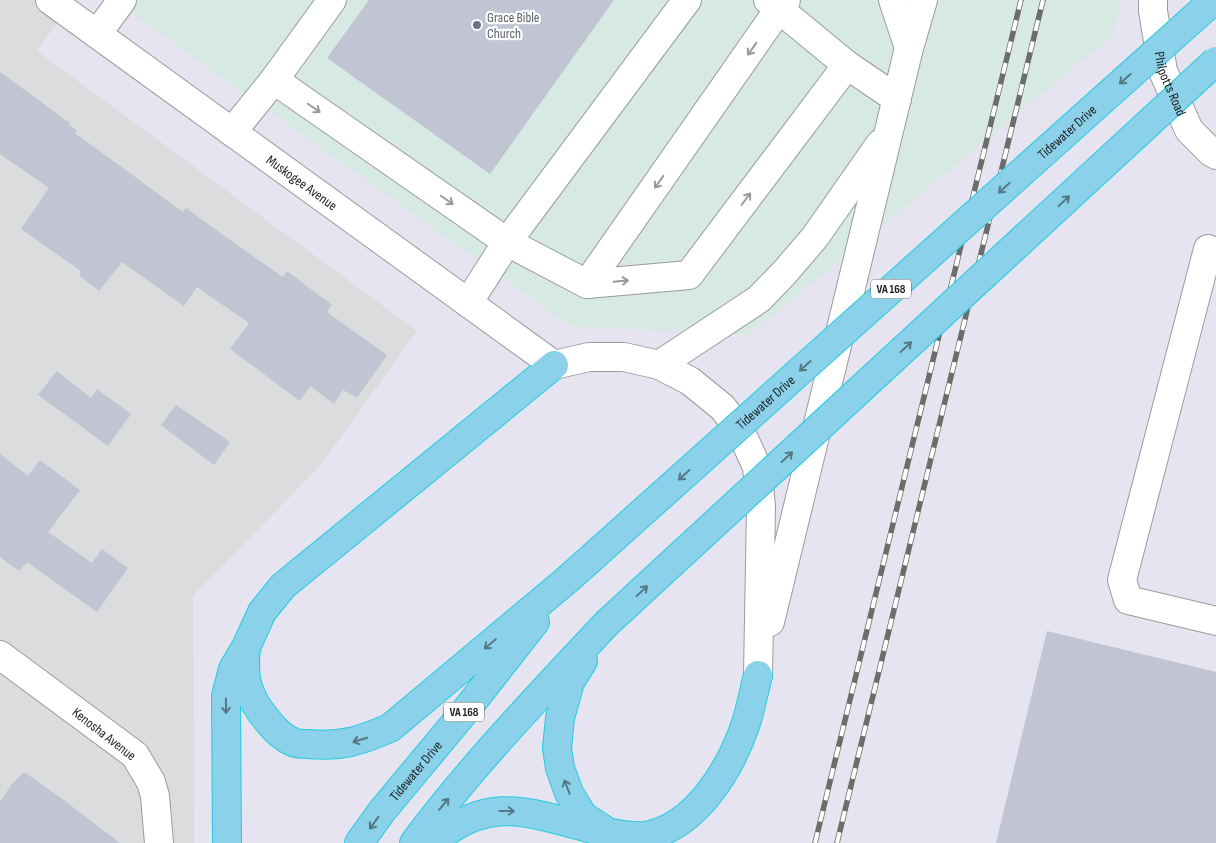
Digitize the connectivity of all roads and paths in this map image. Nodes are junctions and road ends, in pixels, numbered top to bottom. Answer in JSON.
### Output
{"nodes":[{"id":1,"x":50,"y":0,"type":"edge"},
{"id":2,"x":122,"y":0,"type":"edge"},
{"id":3,"x":332,"y":0,"type":"edge"},
{"id":4,"x":687,"y":0,"type":"edge"},
{"id":5,"x":893,"y":0,"type":"edge"},
{"id":6,"x":923,"y":0,"type":"edge"},
{"id":7,"x":1153,"y":0,"type":"edge"},
{"id":8,"x":1214,"y":0,"type":"edge"},
{"id":9,"x":778,"y":3,"type":"edge"},
{"id":10,"x":97,"y":34,"type":"junction"},
{"id":11,"x":909,"y":48,"type":"junction"},
{"id":12,"x":1216,"y":61,"type":"edge"},
{"id":13,"x":847,"y":65,"type":"junction"},
{"id":14,"x":274,"y":80,"type":"junction"},
{"id":15,"x":897,"y":99,"type":"junction"},
{"id":16,"x":889,"y":130,"type":"junction"},
{"id":17,"x":232,"y":132,"type":"junction"},
{"id":18,"x":1216,"y":155,"type":"edge"},
{"id":19,"x":507,"y":242,"type":"junction"},
{"id":20,"x":1208,"y":249,"type":"dead end"},
{"id":21,"x":587,"y":284,"type":"junction"},
{"id":22,"x":468,"y":303,"type":"junction"},
{"id":23,"x":554,"y":365,"type":"junction"},
{"id":24,"x":659,"y":365,"type":"junction"},
{"id":25,"x":568,"y":579,"type":"junction"},
{"id":26,"x":1216,"y":621,"type":"edge"},
{"id":27,"x":606,"y":624,"type":"junction"},
{"id":28,"x":247,"y":645,"type":"junction"},
{"id":29,"x":0,"y":655,"type":"edge"},
{"id":30,"x":758,"y":675,"type":"junction"},
{"id":31,"x":610,"y":833,"type":"junction"},
{"id":32,"x":159,"y":843,"type":"edge"},
{"id":33,"x":228,"y":843,"type":"edge"},
{"id":34,"x":359,"y":843,"type":"edge"},
{"id":35,"x":414,"y":843,"type":"edge"},
{"id":36,"x":432,"y":843,"type":"edge"}],
"edges":[{"from":1,"to":10,"type":"street","name":"Muskogee Avenue"},
{"from":2,"to":10,"type":"street"},
{"from":3,"to":14,"type":"street"},
{"from":4,"to":19,"type":"street"},
{"from":5,"to":11,"type":"street"},
{"from":6,"to":11,"type":"street"},
{"from":7,"to":18,"type":"street","name":"Philpotts Road"},
{"from":8,"to":25,"type":"highway","name":"Tidewater Drive","number":"VA 168","one_way":true,"bridge":true},
{"from":9,"to":13,"type":"street"},
{"from":9,"to":21,"type":"street","one_way":true},
{"from":10,"to":17,"type":"street","name":"Muskogee Avenue"},
{"from":11,"to":15,"type":"street"},
{"from":27,"to":12,"type":"highway","one_way":true,"bridge":true},
{"from":13,"to":15,"type":"street"},
{"from":21,"to":13,"type":"street","one_way":true},
{"from":14,"to":17,"type":"street"},
{"from":14,"to":19,"type":"street","one_way":true},
{"from":15,"to":16,"type":"street"},
{"from":16,"to":24,"type":"street"},
{"from":16,"to":30,"type":"street"},
{"from":17,"to":22,"type":"street","name":"Muskogee Avenue"},
{"from":19,"to":21,"type":"street"},
{"from":19,"to":22,"type":"street"},
{"from":20,"to":26,"type":"street"},
{"from":22,"to":23,"type":"street","name":"Muskogee Avenue"},
{"from":23,"to":24,"type":"street"},
{"from":23,"to":28,"type":"highway"},
{"from":24,"to":30,"type":"street"},
{"from":25,"to":28,"type":"highway","one_way":true},
{"from":25,"to":34,"type":"highway","name":"Tidewater Drive","number":"VA 168","one_way":true},
{"from":31,"to":27,"type":"highway","one_way":true},
{"from":35,"to":27,"type":"highway","one_way":true},
{"from":28,"to":33,"type":"highway","one_way":true},
{"from":29,"to":32,"type":"street","name":"Kenosha Avenue"},
{"from":30,"to":31,"type":"highway"},
{"from":36,"to":31,"type":"highway","one_way":true}]}
